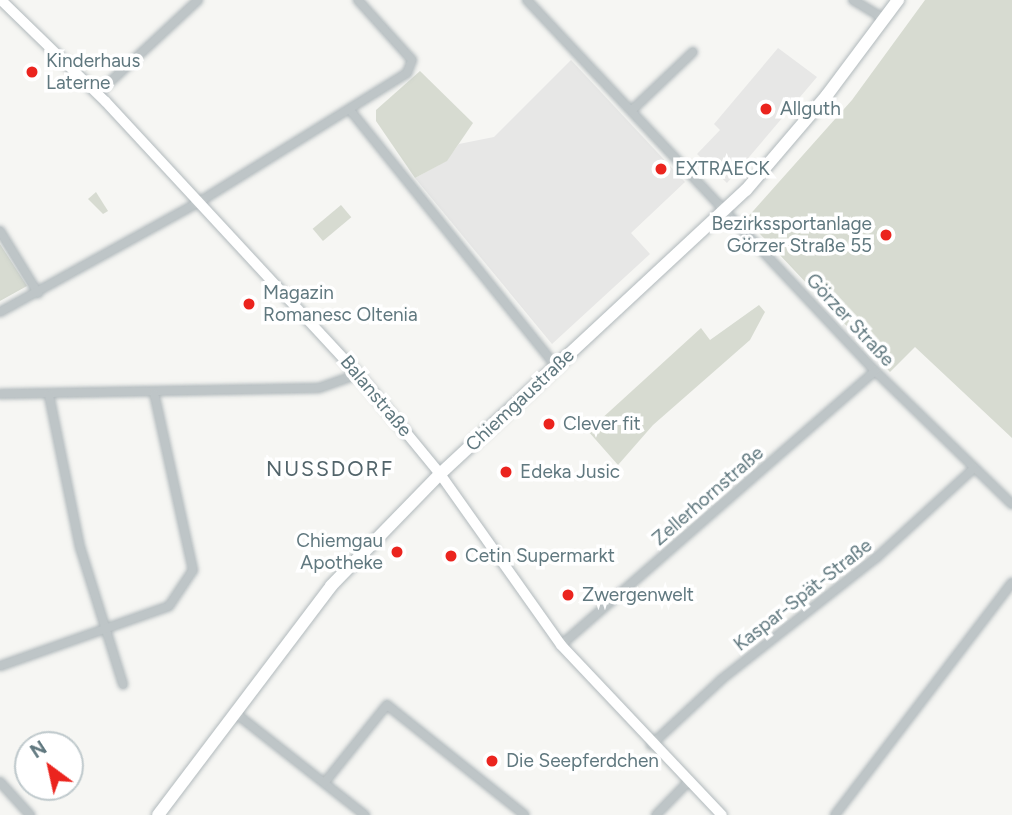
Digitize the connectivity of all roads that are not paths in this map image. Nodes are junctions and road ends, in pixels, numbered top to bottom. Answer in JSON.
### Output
{"nodes":[{"id":1,"x":1,"y":0,"type":"edge"},
{"id":2,"x":198,"y":0,"type":"edge"},
{"id":3,"x":358,"y":0,"type":"edge"},
{"id":4,"x":527,"y":0,"type":"edge"},
{"id":5,"x":853,"y":0,"type":"edge"},
{"id":6,"x":898,"y":0,"type":"edge"},
{"id":7,"x":885,"y":19,"type":"junction"},
{"id":8,"x":693,"y":52,"type":"dead end"},
{"id":9,"x":97,"y":94,"type":"junction"},
{"id":10,"x":350,"y":110,"type":"junction"},
{"id":11,"x":632,"y":110,"type":"junction"},
{"id":12,"x":199,"y":202,"type":"junction"},
{"id":13,"x":726,"y":210,"type":"junction"},
{"id":14,"x":0,"y":231,"type":"edge"},
{"id":15,"x":38,"y":293,"type":"junction"},
{"id":16,"x":0,"y":312,"type":"edge"},
{"id":17,"x":556,"y":366,"type":"junction"},
{"id":18,"x":875,"y":371,"type":"junction"},
{"id":19,"x":358,"y":374,"type":"junction"},
{"id":20,"x":153,"y":393,"type":"junction"},
{"id":21,"x":0,"y":394,"type":"edge"},
{"id":22,"x":49,"y":395,"type":"junction"},
{"id":23,"x":973,"y":469,"type":"junction"},
{"id":24,"x":440,"y":474,"type":"junction"},
{"id":25,"x":1012,"y":504,"type":"edge"},
{"id":26,"x":1012,"y":583,"type":"edge"},
{"id":27,"x":104,"y":629,"type":"junction"},
{"id":28,"x":561,"y":645,"type":"junction"},
{"id":29,"x":0,"y":666,"type":"edge"},
{"id":30,"x":123,"y":684,"type":"dead end"},
{"id":31,"x":234,"y":712,"type":"junction"},
{"id":32,"x":651,"y":745,"type":"junction"},
{"id":33,"x":0,"y":782,"type":"edge"},
{"id":34,"x":324,"y":782,"type":"junction"},
{"id":35,"x":688,"y":782,"type":"junction"},
{"id":36,"x":30,"y":815,"type":"edge"},
{"id":37,"x":158,"y":815,"type":"edge"},
{"id":38,"x":365,"y":815,"type":"edge"},
{"id":39,"x":525,"y":815,"type":"edge"},
{"id":40,"x":656,"y":815,"type":"edge"},
{"id":41,"x":722,"y":815,"type":"edge"},
{"id":42,"x":835,"y":815,"type":"edge"}],
"edges":[{"from":1,"to":9,"type":"street","name":"Balanstraße"},
{"from":2,"to":9,"type":"street"},
{"from":3,"to":10,"type":"street"},
{"from":4,"to":11,"type":"street","name":"Görzer Straße"},
{"from":5,"to":7,"type":"street"},
{"from":6,"to":7,"type":"main road","name":"Chiemgaustraße"},
{"from":7,"to":13,"type":"main road","name":"Chiemgaustraße"},
{"from":8,"to":11,"type":"street"},
{"from":9,"to":12,"type":"street","name":"Balanstraße"},
{"from":10,"to":12,"type":"street"},
{"from":10,"to":17,"type":"street"},
{"from":11,"to":13,"type":"street","name":"Görzer Straße"},
{"from":12,"to":15,"type":"street"},
{"from":12,"to":19,"type":"street","name":"Balanstraße"},
{"from":13,"to":17,"type":"main road","name":"Chiemgaustraße"},
{"from":13,"to":18,"type":"street","name":"Görzer Straße"},
{"from":14,"to":15,"type":"street"},
{"from":15,"to":16,"type":"street"},
{"from":17,"to":24,"type":"main road","name":"Chiemgaustraße"},
{"from":18,"to":23,"type":"street","name":"Görzer Straße"},
{"from":18,"to":28,"type":"street","name":"Zellerhornstraße"},
{"from":19,"to":20,"type":"street"},
{"from":19,"to":24,"type":"street","name":"Balanstraße"},
{"from":20,"to":22,"type":"street"},
{"from":20,"to":27,"type":"street"},
{"from":21,"to":22,"type":"street"},
{"from":22,"to":27,"type":"street"},
{"from":23,"to":25,"type":"street","name":"Görzer Straße"},
{"from":23,"to":32,"type":"street","name":"Kaspar-Spät-Straße"},
{"from":24,"to":28,"type":"street","name":"Balanstraße"},
{"from":24,"to":31,"type":"main road","name":"Chiemgaustraße"},
{"from":26,"to":42,"type":"street"},
{"from":27,"to":29,"type":"street"},
{"from":27,"to":30,"type":"street"},
{"from":28,"to":32,"type":"street","name":"Balanstraße"},
{"from":31,"to":34,"type":"street"},
{"from":31,"to":37,"type":"main road","name":"Chiemgaustraße"},
{"from":32,"to":35,"type":"street","name":"Balanstraße"},
{"from":33,"to":36,"type":"street"},
{"from":34,"to":38,"type":"street"},
{"from":34,"to":39,"type":"street"},
{"from":35,"to":40,"type":"street"},
{"from":35,"to":41,"type":"street","name":"Balanstraße"}]}
